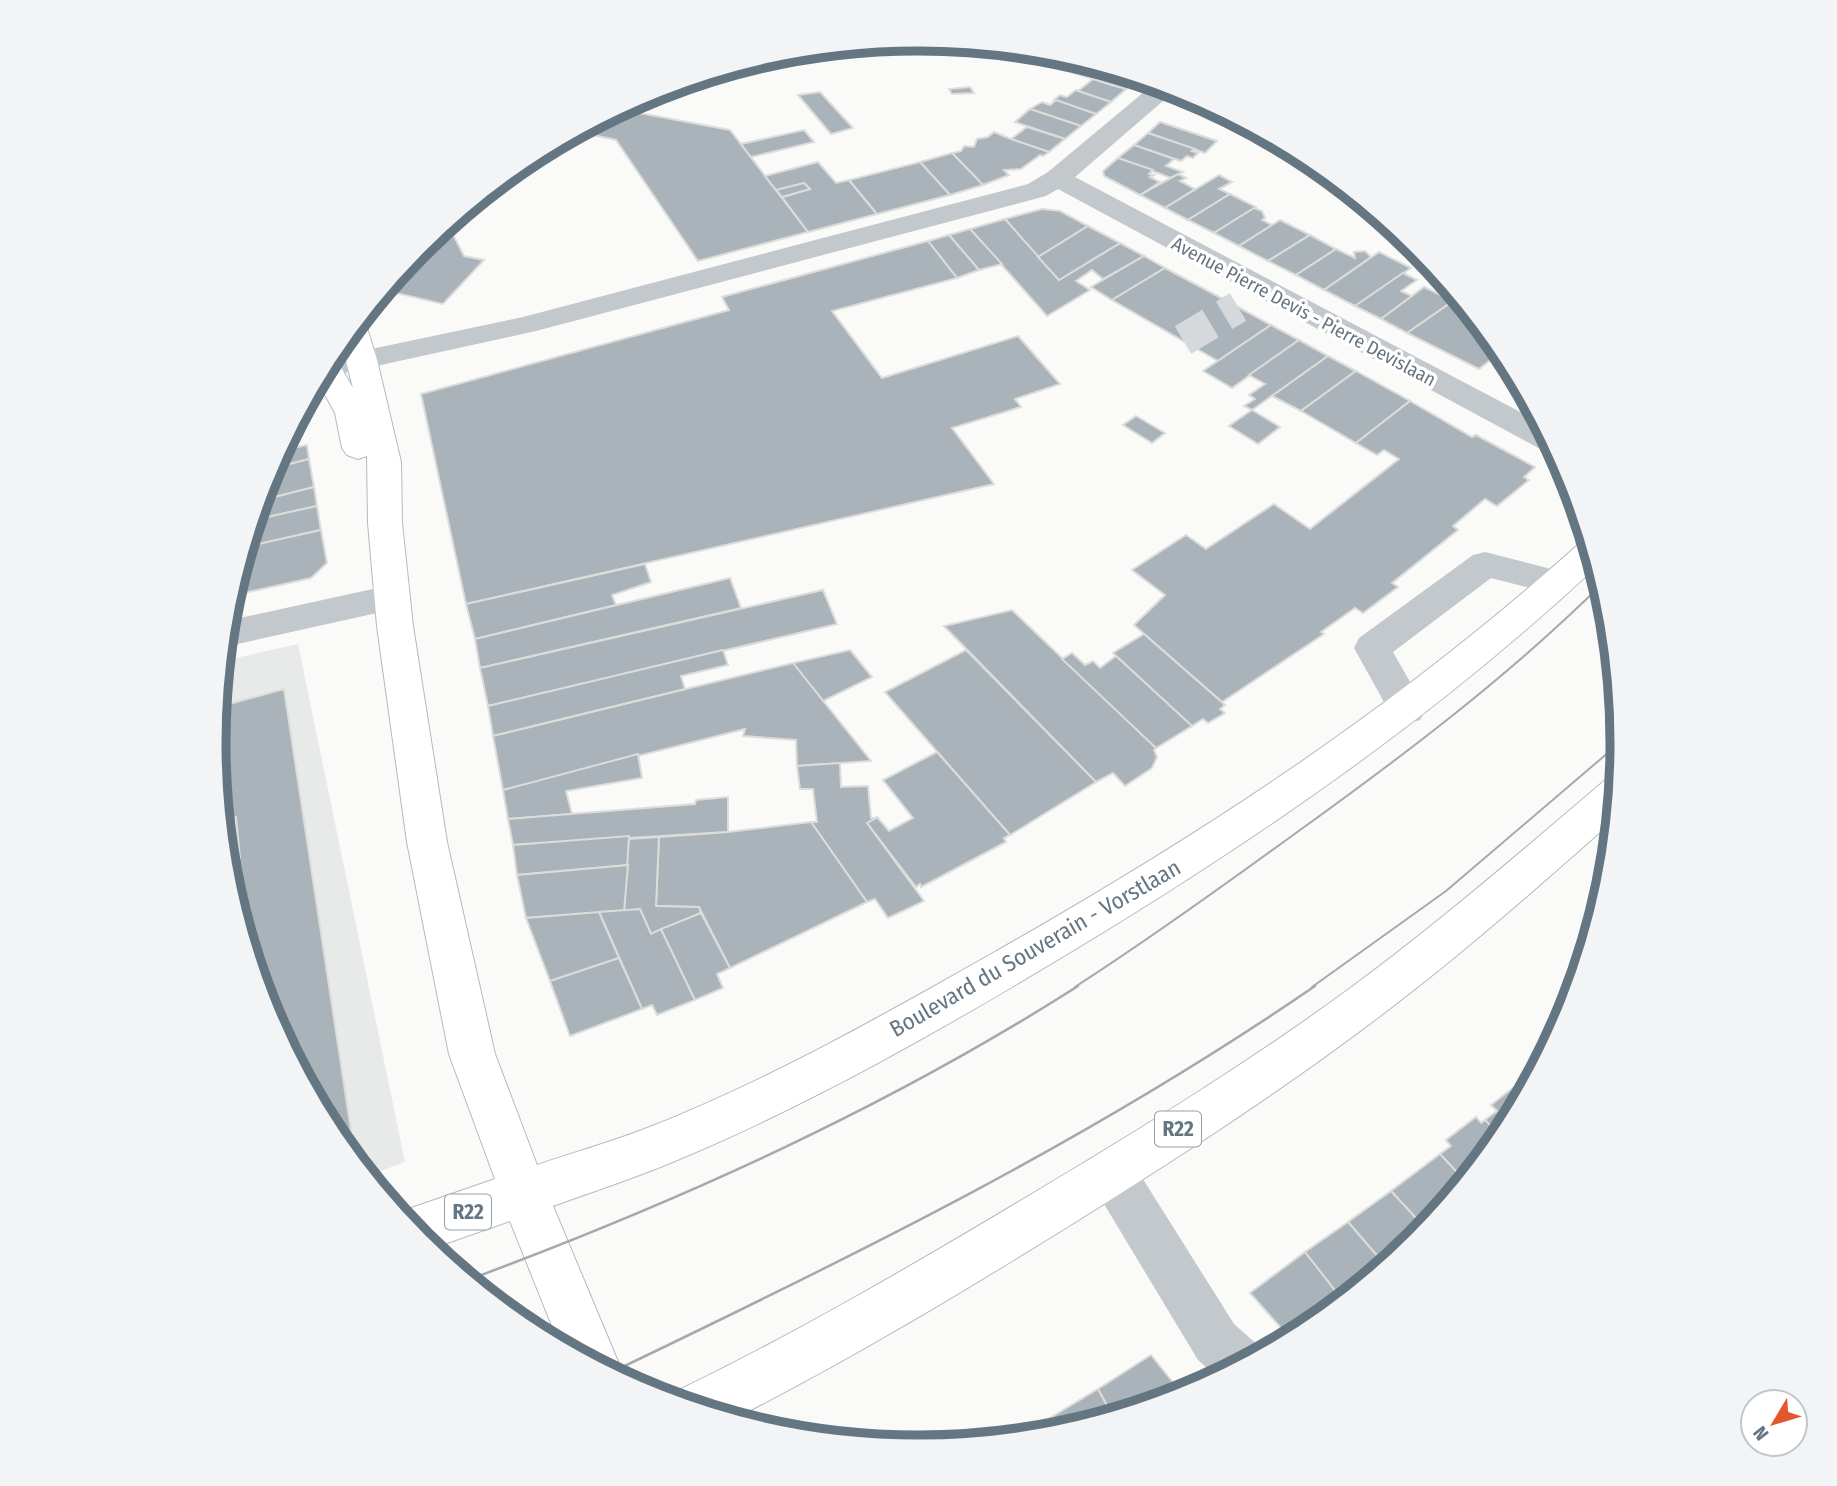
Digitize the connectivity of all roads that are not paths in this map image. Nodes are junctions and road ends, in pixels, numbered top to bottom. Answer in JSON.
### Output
{"nodes":[{"id":1,"x":1158,"y":93,"type":"edge"},
{"id":2,"x":1056,"y":178,"type":"junction"},
{"id":3,"x":1264,"y":290,"type":"junction"},
{"id":4,"x":1238,"y":307,"type":"tunnel mouth"},
{"id":5,"x":356,"y":340,"type":"edge"},
{"id":6,"x":362,"y":359,"type":"junction"},
{"id":7,"x":339,"y":364,"type":"edge"},
{"id":8,"x":331,"y":378,"type":"edge"},
{"id":9,"x":1538,"y":435,"type":"edge"},
{"id":10,"x":385,"y":523,"type":"junction"},
{"id":11,"x":1585,"y":557,"type":"edge"},
{"id":12,"x":1558,"y":583,"type":"junction"},
{"id":13,"x":391,"y":598,"type":"junction"},
{"id":14,"x":236,"y":632,"type":"edge"},
{"id":15,"x":1407,"y":710,"type":"junction"},
{"id":16,"x":1608,"y":801,"type":"edge"},
{"id":17,"x":1112,"y":1173,"type":"junction"},
{"id":18,"x":524,"y":1192,"type":"junction"},
{"id":19,"x":424,"y":1227,"type":"edge"},
{"id":20,"x":588,"y":1351,"type":"edge"},
{"id":21,"x":1235,"y":1359,"type":"edge"},
{"id":22,"x":710,"y":1403,"type":"edge"}],
"edges":[{"from":1,"to":2,"type":"street"},
{"from":2,"to":3,"type":"street","name":"Avenue Pierre Devis - Pierre Devislaan"},
{"from":2,"to":6,"type":"street"},
{"from":3,"to":4,"type":"street"},
{"from":3,"to":9,"type":"street","name":"Avenue Pierre Devis - Pierre Devislaan"},
{"from":5,"to":6,"type":"main road"},
{"from":6,"to":7,"type":"street"},
{"from":6,"to":10,"type":"main road"},
{"from":8,"to":10,"type":"main road"},
{"from":10,"to":13,"type":"main road"},
{"from":11,"to":12,"type":"main road","name":"Boulevard du Souverain - Vorstlaan","number":"R22"},
{"from":12,"to":15,"type":"main road","name":"Boulevard du Souverain - Vorstlaan","number":"R22"},
{"from":12,"to":15,"type":"street"},
{"from":13,"to":14,"type":"street"},
{"from":13,"to":18,"type":"main road"},
{"from":15,"to":18,"type":"main road","name":"Boulevard du Souverain - Vorstlaan","number":"R22"},
{"from":16,"to":17,"type":"main road","number":"R22"},
{"from":17,"to":21,"type":"street"},
{"from":17,"to":22,"type":"main road","number":"R22"},
{"from":18,"to":19,"type":"main road","name":"Boulevard du Souverain - Vorstlaan","number":"R22"},
{"from":18,"to":20,"type":"main road"}]}
